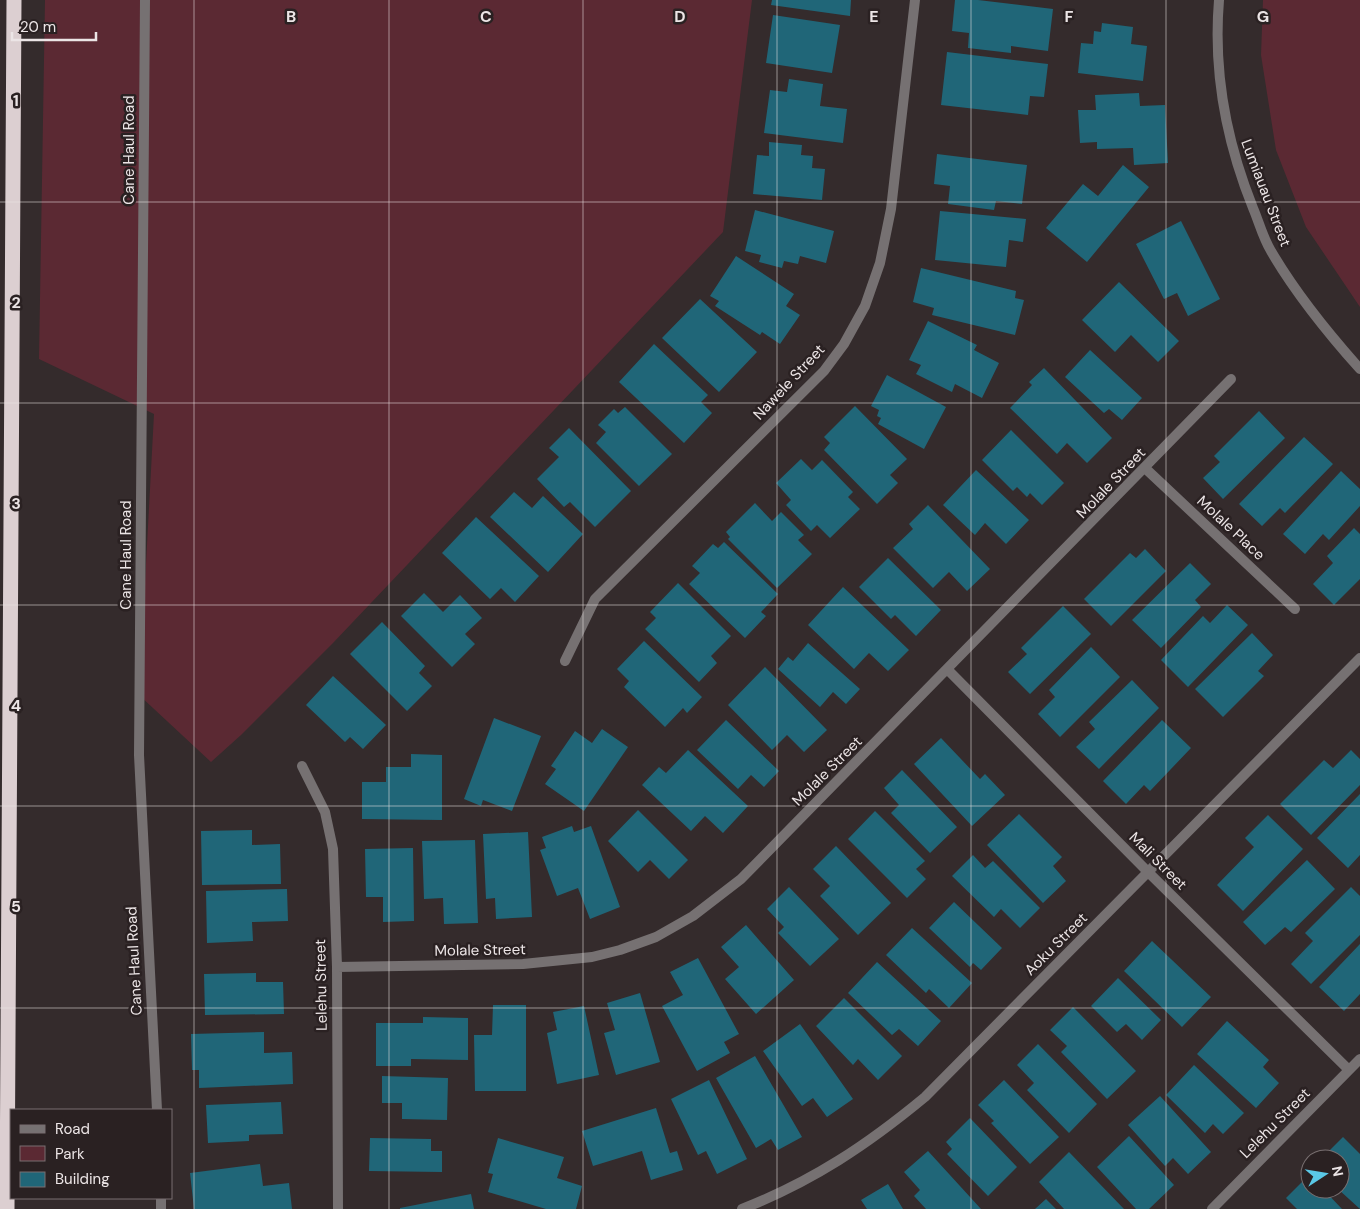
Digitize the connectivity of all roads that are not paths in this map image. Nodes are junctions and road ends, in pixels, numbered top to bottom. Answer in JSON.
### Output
{"nodes":[{"id":1,"x":14,"y":0,"type":"edge"},
{"id":2,"x":145,"y":0,"type":"edge"},
{"id":3,"x":915,"y":0,"type":"edge"},
{"id":4,"x":1219,"y":0,"type":"edge"},
{"id":5,"x":1360,"y":369,"type":"edge"},
{"id":6,"x":1232,"y":379,"type":"dead end"},
{"id":7,"x":1146,"y":469,"type":"junction"},
{"id":8,"x":1295,"y":609,"type":"dead end"},
{"id":9,"x":1360,"y":658,"type":"edge"},
{"id":10,"x":565,"y":661,"type":"dead end"},
{"id":11,"x":948,"y":670,"type":"junction"},
{"id":12,"x":302,"y":766,"type":"dead end"},
{"id":13,"x":1148,"y":872,"type":"junction"},
{"id":14,"x":337,"y":968,"type":"junction"},
{"id":15,"x":1360,"y":1059,"type":"edge"},
{"id":16,"x":1349,"y":1070,"type":"junction"},
{"id":17,"x":156,"y":1109,"type":"edge"},
{"id":18,"x":7,"y":1209,"type":"edge"},
{"id":19,"x":338,"y":1209,"type":"edge"},
{"id":20,"x":742,"y":1209,"type":"edge"},
{"id":21,"x":1212,"y":1209,"type":"edge"}],
"edges":[{"from":1,"to":18,"type":"highway"},
{"from":2,"to":17,"type":"street","name":"Cane Haul Road"},
{"from":3,"to":10,"type":"street","name":"Nawele Street"},
{"from":4,"to":5,"type":"street","name":"Lumiauau Street"},
{"from":6,"to":7,"type":"street","name":"Molale Street"},
{"from":7,"to":8,"type":"street","name":"Molale Place"},
{"from":7,"to":11,"type":"street","name":"Molale Street"},
{"from":9,"to":13,"type":"street","name":"Aoku Street"},
{"from":11,"to":13,"type":"street","name":"Mali Street"},
{"from":11,"to":14,"type":"street","name":"Molale Street"},
{"from":12,"to":14,"type":"street","name":"Lelehu Street"},
{"from":13,"to":16,"type":"street","name":"Mali Street"},
{"from":13,"to":20,"type":"street","name":"Aoku Street"},
{"from":14,"to":19,"type":"street","name":"Lelehu Street"},
{"from":15,"to":16,"type":"street","name":"Lelehu Street"},
{"from":16,"to":21,"type":"street","name":"Lelehu Street"}]}
